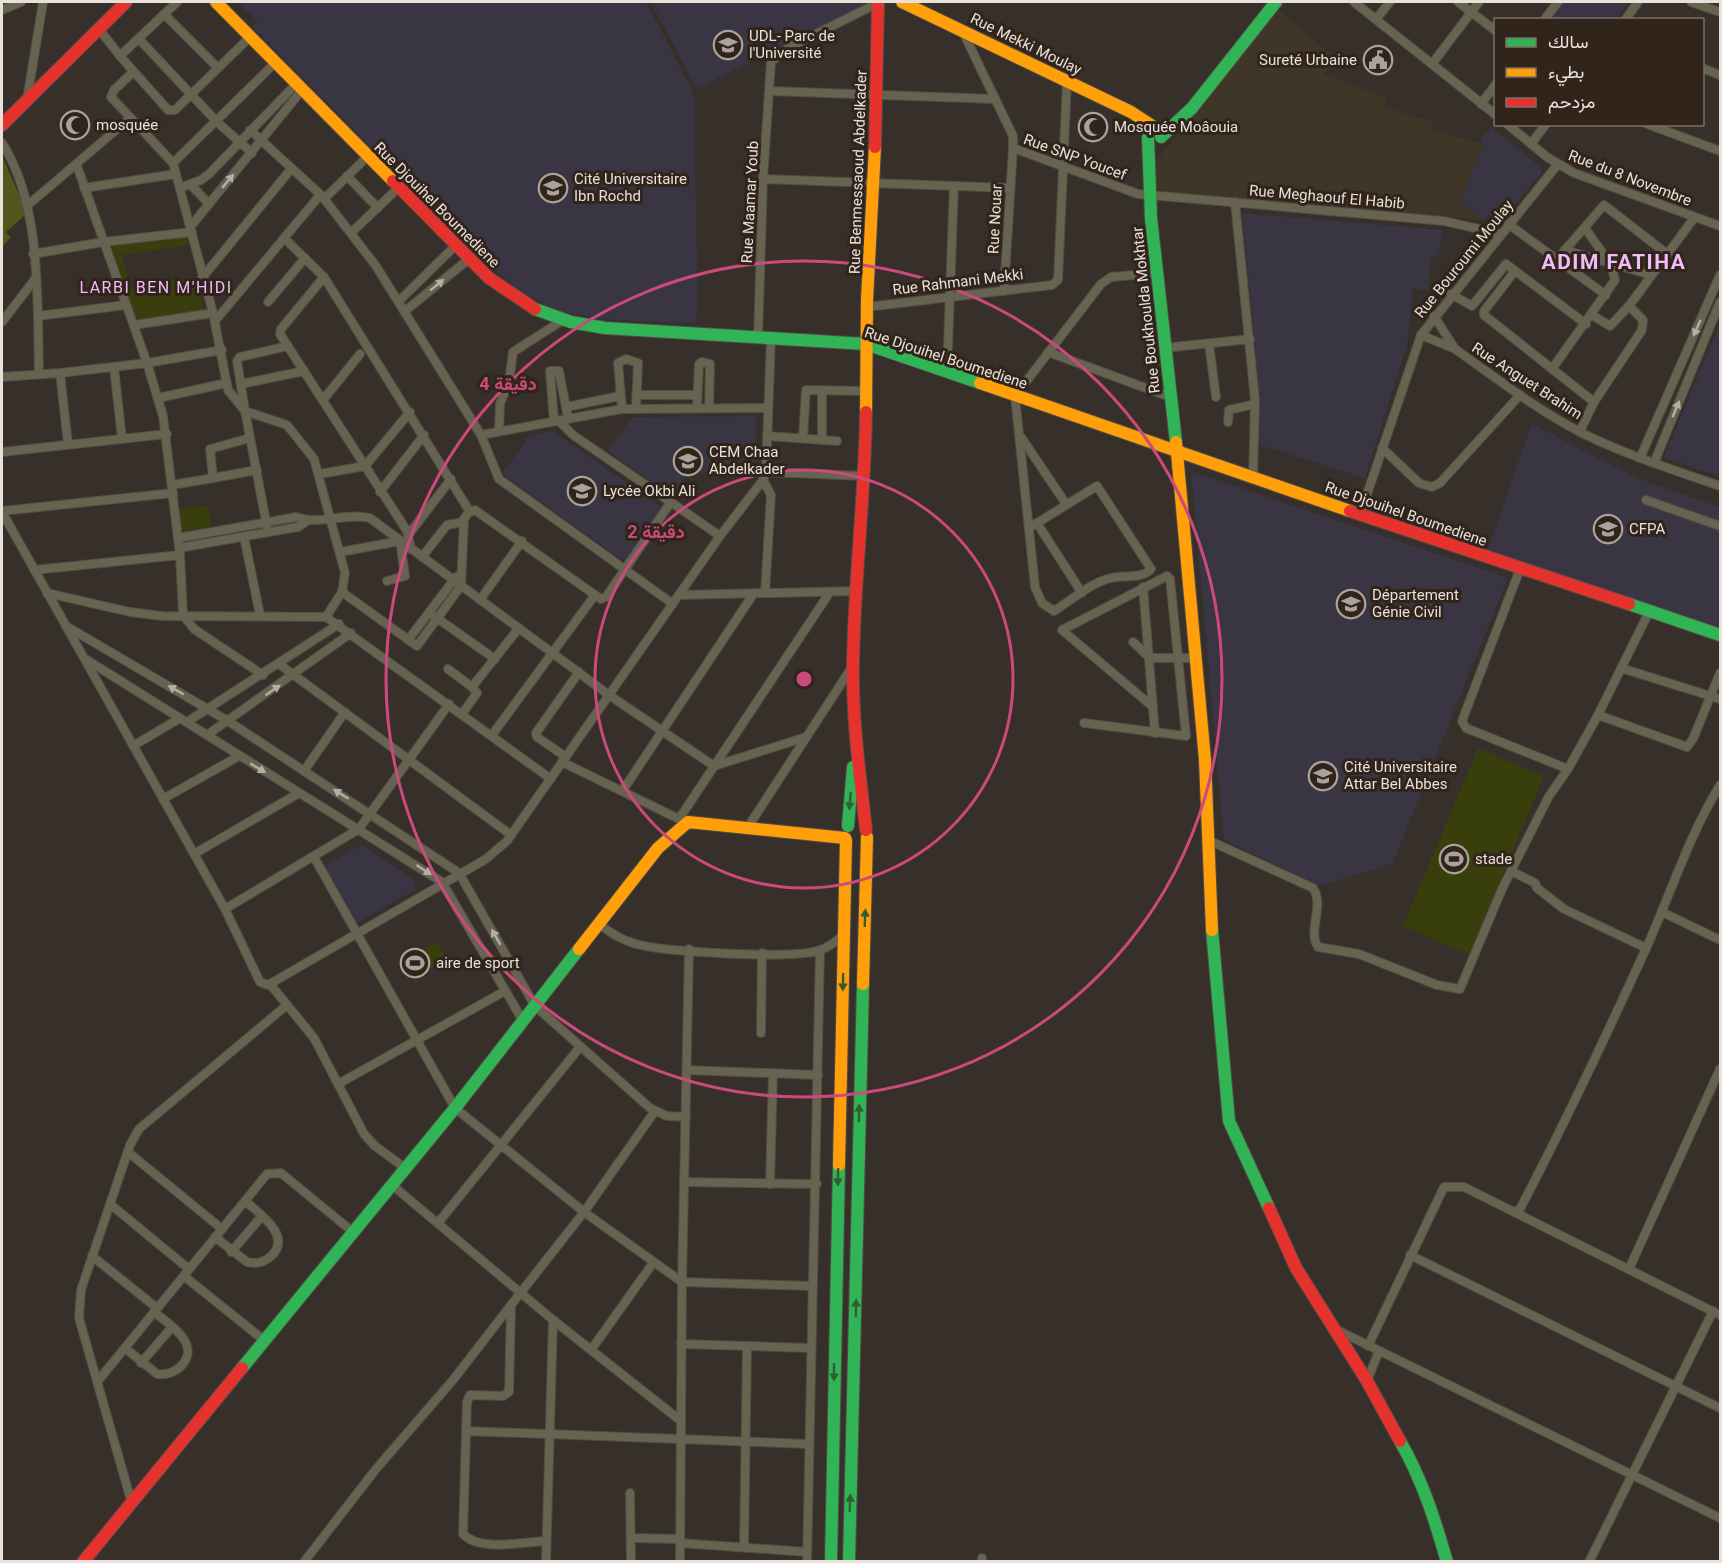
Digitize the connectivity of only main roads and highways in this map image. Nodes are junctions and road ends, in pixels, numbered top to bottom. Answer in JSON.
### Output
{"nodes":[{"id":1,"x":126,"y":2,"type":"edge"},
{"id":2,"x":216,"y":2,"type":"edge"},
{"id":3,"x":878,"y":2,"type":"edge"},
{"id":4,"x":902,"y":2,"type":"edge"},
{"id":5,"x":1276,"y":2,"type":"edge"},
{"id":6,"x":2,"y":125,"type":"edge"},
{"id":7,"x":1154,"y":134,"type":"junction"},
{"id":8,"x":866,"y":344,"type":"junction"},
{"id":9,"x":1177,"y":452,"type":"junction"},
{"id":10,"x":1720,"y":635,"type":"edge"},
{"id":11,"x":856,"y":735,"type":"junction"},
{"id":12,"x":846,"y":833,"type":"junction"},
{"id":13,"x":867,"y":834,"type":"junction"},
{"id":14,"x":83,"y":1562,"type":"edge"},
{"id":15,"x":831,"y":1562,"type":"edge"},
{"id":16,"x":849,"y":1562,"type":"edge"},
{"id":17,"x":1448,"y":1562,"type":"edge"}],
"edges":[{"from":1,"to":6,"type":"main road"},
{"from":2,"to":8,"type":"main road","name":"Rue Djouihel Boumediene"},
{"from":3,"to":8,"type":"main road","name":"Rue Benmessaoud Abdelkader"},
{"from":4,"to":7,"type":"main road","name":"Rue Mekki Moulay"},
{"from":5,"to":7,"type":"main road"},
{"from":7,"to":9,"type":"main road","name":"Rue Boukhoulda Mokhtar"},
{"from":8,"to":9,"type":"main road","name":"Rue Djouihel Boumediene"},
{"from":8,"to":11,"type":"main road","name":"Rue Benmessaoud Abdelkader"},
{"from":9,"to":10,"type":"main road","name":"Rue Djouihel Boumediene"},
{"from":9,"to":17,"type":"main road","name":"Rue Boukhoulda Mokhtar"},
{"from":11,"to":12,"type":"main road","one_way":true},
{"from":11,"to":13,"type":"main road"},
{"from":12,"to":13,"type":"main road"},
{"from":12,"to":13,"type":"main road"},
{"from":12,"to":14,"type":"main road"},
{"from":12,"to":15,"type":"main road","one_way":true},
{"from":16,"to":13,"type":"main road","one_way":true}]}
